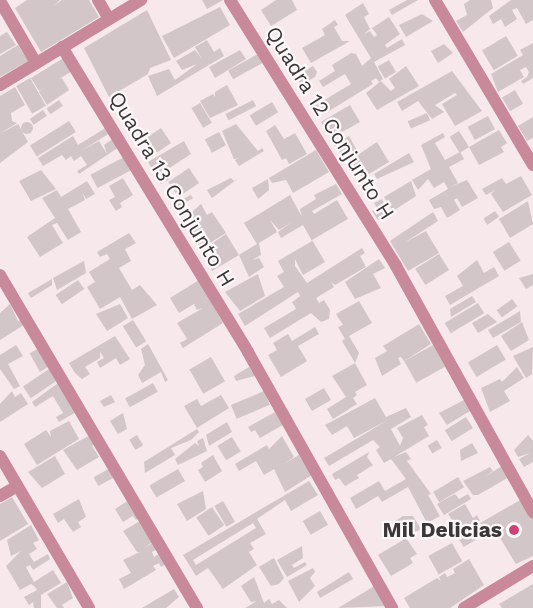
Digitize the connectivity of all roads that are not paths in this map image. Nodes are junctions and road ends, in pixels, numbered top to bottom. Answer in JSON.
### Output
{"nodes":[{"id":1,"x":98,"y":0,"type":"edge"},
{"id":2,"x":141,"y":0,"type":"edge"},
{"id":3,"x":231,"y":0,"type":"edge"},
{"id":4,"x":435,"y":0,"type":"edge"},
{"id":5,"x":0,"y":1,"type":"edge"},
{"id":6,"x":109,"y":19,"type":"junction"},
{"id":7,"x":62,"y":47,"type":"junction"},
{"id":8,"x":36,"y":63,"type":"junction"},
{"id":9,"x":0,"y":85,"type":"edge"},
{"id":10,"x":533,"y":165,"type":"edge"},
{"id":11,"x":0,"y":275,"type":"edge"},
{"id":12,"x":0,"y":456,"type":"edge"},
{"id":13,"x":17,"y":486,"type":"junction"},
{"id":14,"x":0,"y":496,"type":"edge"},
{"id":15,"x":533,"y":512,"type":"edge"},
{"id":16,"x":533,"y":566,"type":"edge"},
{"id":17,"x":484,"y":596,"type":"junction"},
{"id":18,"x":89,"y":608,"type":"edge"},
{"id":19,"x":197,"y":608,"type":"edge"},
{"id":20,"x":392,"y":608,"type":"edge"},
{"id":21,"x":464,"y":608,"type":"edge"},
{"id":22,"x":491,"y":608,"type":"edge"}],
"edges":[{"from":1,"to":6,"type":"street"},
{"from":2,"to":6,"type":"street"},
{"from":3,"to":15,"type":"street","name":"Quadra 12 Conjunto H"},
{"from":4,"to":10,"type":"street"},
{"from":5,"to":8,"type":"street"},
{"from":6,"to":7,"type":"street"},
{"from":7,"to":8,"type":"street"},
{"from":7,"to":20,"type":"street","name":"Quadra 13 Conjunto H"},
{"from":8,"to":9,"type":"street"},
{"from":11,"to":19,"type":"street"},
{"from":12,"to":13,"type":"street"},
{"from":13,"to":14,"type":"street"},
{"from":13,"to":18,"type":"street"},
{"from":16,"to":17,"type":"street"},
{"from":17,"to":21,"type":"street"},
{"from":17,"to":22,"type":"street"}]}
